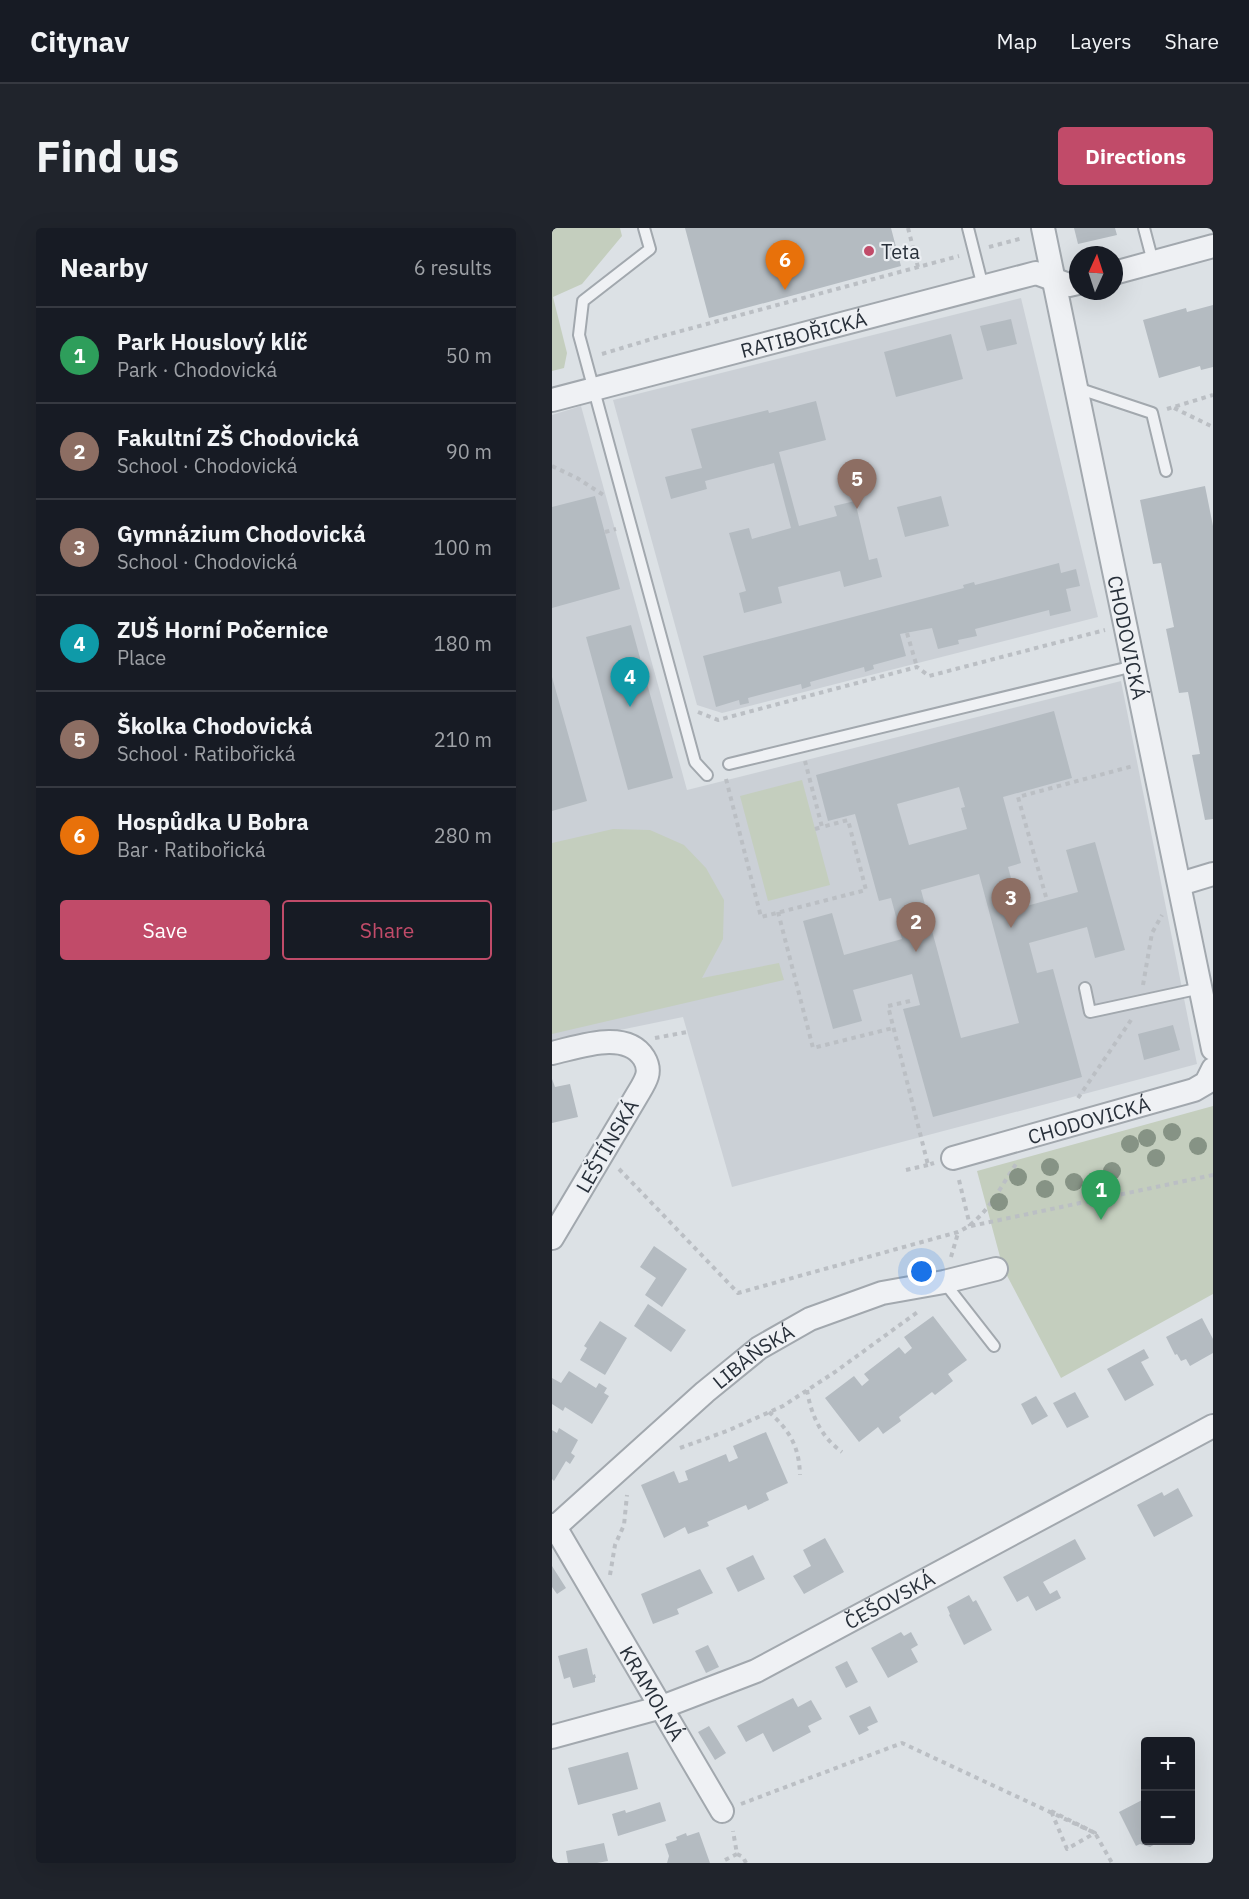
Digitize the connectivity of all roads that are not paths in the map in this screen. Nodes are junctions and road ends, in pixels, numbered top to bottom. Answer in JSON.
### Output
{"nodes":[{"id":1,"x":644,"y":228,"type":"edge"},
{"id":2,"x":968,"y":228,"type":"edge"},
{"id":3,"x":1144,"y":228,"type":"edge"},
{"id":4,"x":1034,"y":233,"type":"edge"},
{"id":5,"x":1213,"y":246,"type":"edge"},
{"id":6,"x":1153,"y":262,"type":"junction"},
{"id":7,"x":1123,"y":270,"type":"edge"},
{"id":8,"x":1054,"y":280,"type":"junction"},
{"id":9,"x":1069,"y":285,"type":"edge"},
{"id":10,"x":983,"y":287,"type":"junction"},
{"id":11,"x":1076,"y":388,"type":"junction"},
{"id":12,"x":593,"y":389,"type":"junction"},
{"id":13,"x":552,"y":400,"type":"edge"},
{"id":14,"x":1166,"y":471,"type":"dead end"},
{"id":15,"x":1134,"y":666,"type":"junction"},
{"id":16,"x":729,"y":764,"type":"dead end"},
{"id":17,"x":707,"y":775,"type":"road end"},
{"id":18,"x":1213,"y":874,"type":"edge"},
{"id":19,"x":1180,"y":884,"type":"junction"},
{"id":20,"x":1085,"y":988,"type":"dead end"},
{"id":21,"x":1201,"y":988,"type":"junction"},
{"id":22,"x":1213,"y":1049,"type":"edge"},
{"id":23,"x":552,"y":1053,"type":"edge"},
{"id":24,"x":1213,"y":1069,"type":"edge"},
{"id":25,"x":953,"y":1158,"type":"road end"},
{"id":26,"x":552,"y":1238,"type":"edge"},
{"id":27,"x":996,"y":1269,"type":"dead end"},
{"id":28,"x":944,"y":1282,"type":"junction"},
{"id":29,"x":994,"y":1346,"type":"dead end"},
{"id":30,"x":1213,"y":1426,"type":"edge"},
{"id":31,"x":554,"y":1526,"type":"edge"},
{"id":32,"x":662,"y":1707,"type":"junction"},
{"id":33,"x":552,"y":1737,"type":"edge"},
{"id":34,"x":722,"y":1811,"type":"road end"}],
"edges":[{"from":1,"to":12,"type":"lane"},
{"from":2,"to":10,"type":"lane"},
{"from":3,"to":6,"type":"lane"},
{"from":4,"to":8,"type":"street","name":"CHODOVICKÁ"},
{"from":5,"to":6,"type":"street"},
{"from":6,"to":7,"type":"street"},
{"from":8,"to":9,"type":"street","name":"RATIBOŘICKÁ"},
{"from":8,"to":10,"type":"street","name":"RATIBOŘICKÁ"},
{"from":8,"to":11,"type":"street","name":"CHODOVICKÁ"},
{"from":10,"to":12,"type":"street","name":"RATIBOŘICKÁ"},
{"from":11,"to":14,"type":"lane"},
{"from":11,"to":15,"type":"street","name":"CHODOVICKÁ"},
{"from":12,"to":13,"type":"street","name":"RATIBOŘICKÁ"},
{"from":12,"to":17,"type":"lane"},
{"from":15,"to":16,"type":"lane"},
{"from":15,"to":19,"type":"street","name":"CHODOVICKÁ"},
{"from":18,"to":19,"type":"street"},
{"from":19,"to":21,"type":"street","name":"CHODOVICKÁ"},
{"from":20,"to":21,"type":"lane"},
{"from":21,"to":22,"type":"street","name":"CHODOVICKÁ"},
{"from":23,"to":26,"type":"street","name":"LEŠTÍNSKÁ"},
{"from":24,"to":25,"type":"street","name":"CHODOVICKÁ"},
{"from":27,"to":28,"type":"street","name":"LIBÁŇSKÁ"},
{"from":28,"to":29,"type":"lane"},
{"from":28,"to":31,"type":"street","name":"LIBÁŇSKÁ"},
{"from":30,"to":32,"type":"street","name":"ČEŠOVSKÁ"},
{"from":31,"to":32,"type":"street","name":"KRAMOLNÁ"},
{"from":32,"to":33,"type":"street","name":"ČEŠOVSKÁ"},
{"from":32,"to":34,"type":"street","name":"KRAMOLNÁ"}]}
